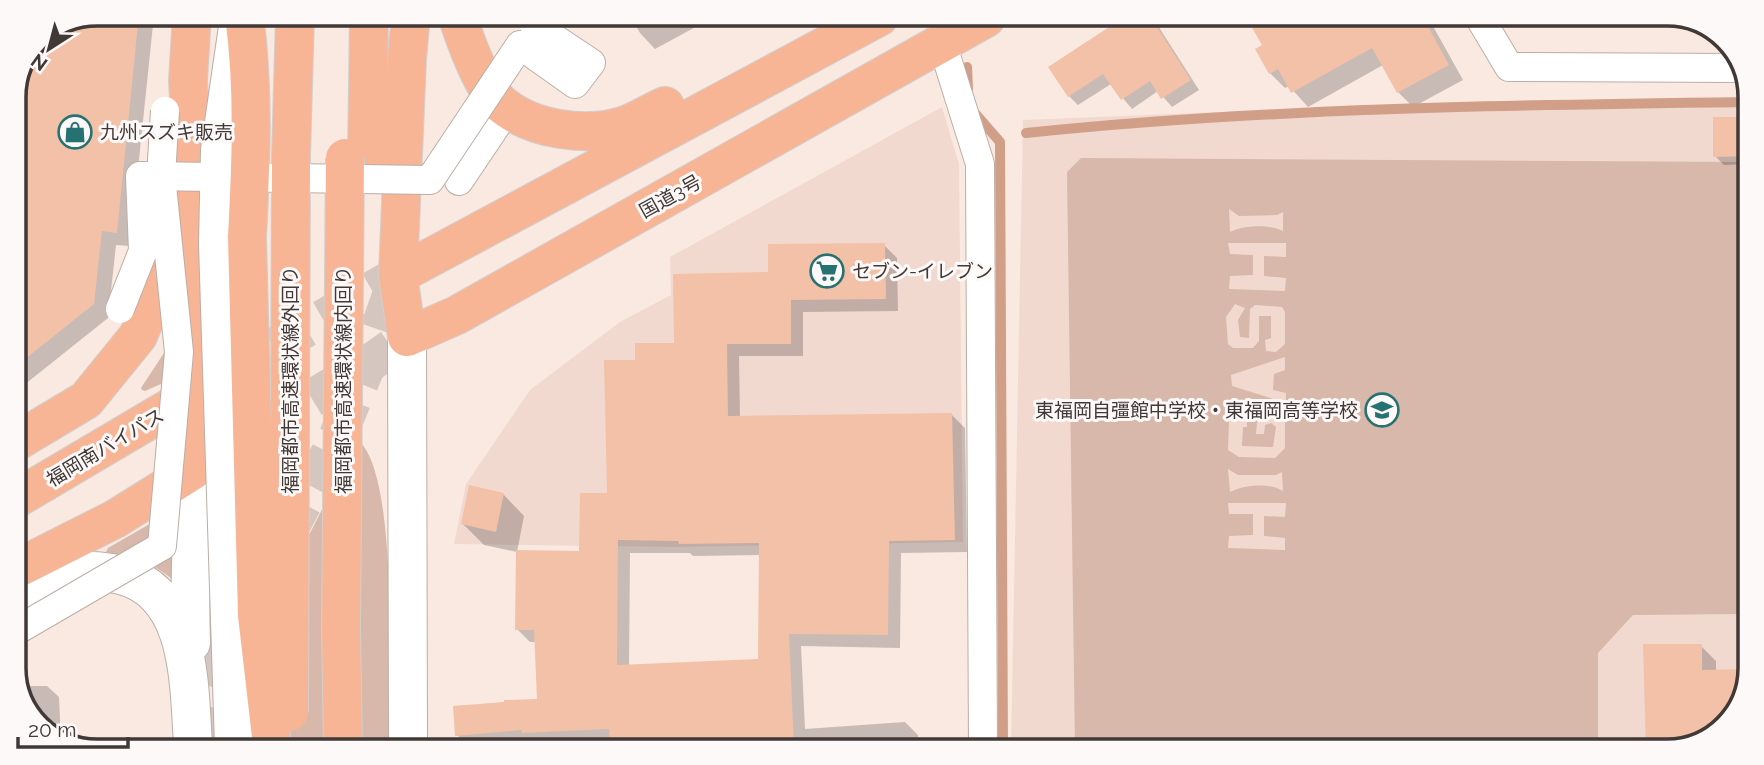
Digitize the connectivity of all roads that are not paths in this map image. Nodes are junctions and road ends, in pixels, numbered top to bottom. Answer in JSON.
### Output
{"nodes":[{"id":1,"x":191,"y":26,"type":"edge"},
{"id":2,"x":240,"y":26,"type":"edge"},
{"id":3,"x":244,"y":26,"type":"edge"},
{"id":4,"x":295,"y":26,"type":"edge"},
{"id":5,"x":342,"y":26,"type":"edge"},
{"id":6,"x":369,"y":26,"type":"edge"},
{"id":7,"x":410,"y":26,"type":"edge"},
{"id":8,"x":461,"y":26,"type":"edge"},
{"id":9,"x":536,"y":26,"type":"edge"},
{"id":10,"x":851,"y":26,"type":"edge"},
{"id":11,"x":862,"y":26,"type":"edge"},
{"id":12,"x":972,"y":26,"type":"edge"},
{"id":13,"x":1484,"y":26,"type":"edge"},
{"id":14,"x":942,"y":43,"type":"junction"},
{"id":15,"x":1731,"y":68,"type":"edge"},
{"id":16,"x":165,"y":111,"type":"dead end"},
{"id":17,"x":477,"y":111,"type":"junction"},
{"id":18,"x":178,"y":172,"type":"junction"},
{"id":19,"x":459,"y":181,"type":"dead end"},
{"id":20,"x":398,"y":275,"type":"junction"},
{"id":21,"x":120,"y":309,"type":"dead end"},
{"id":22,"x":407,"y":337,"type":"junction"},
{"id":23,"x":195,"y":393,"type":"junction"},
{"id":24,"x":26,"y":436,"type":"edge"},
{"id":25,"x":191,"y":471,"type":"junction"},
{"id":26,"x":26,"y":493,"type":"edge"},
{"id":27,"x":26,"y":564,"type":"edge"},
{"id":28,"x":26,"y":594,"type":"edge"},
{"id":29,"x":26,"y":625,"type":"edge"},
{"id":30,"x":341,"y":630,"type":"junction"},
{"id":31,"x":193,"y":739,"type":"edge"},
{"id":32,"x":193,"y":739,"type":"edge"},
{"id":33,"x":234,"y":739,"type":"edge"},
{"id":34,"x":271,"y":739,"type":"edge"},
{"id":35,"x":289,"y":739,"type":"edge"},
{"id":36,"x":343,"y":739,"type":"edge"},
{"id":37,"x":408,"y":739,"type":"edge"},
{"id":38,"x":983,"y":739,"type":"edge"}],
"edges":[{"from":1,"to":18,"type":"highway"},
{"from":2,"to":33,"type":"street","bridge":true},
{"from":3,"to":34,"type":"highway","bridge":true},
{"from":4,"to":35,"type":"highway","name":"福岡都市高速環状線外回り","bridge":true},
{"from":5,"to":30,"type":"highway","name":"福岡都市高速環状線内回り","bridge":true},
{"from":6,"to":30,"type":"highway","bridge":true},
{"from":7,"to":20,"type":"highway"},
{"from":8,"to":10,"type":"highway"},
{"from":9,"to":17,"type":"street","bridge":true},
{"from":11,"to":20,"type":"highway"},
{"from":12,"to":14,"type":"highway","name":"国道3号"},
{"from":13,"to":15,"type":"street"},
{"from":14,"to":22,"type":"highway","name":"国道3号"},
{"from":14,"to":38,"type":"street"},
{"from":16,"to":18,"type":"street","bridge":true},
{"from":17,"to":18,"type":"street","bridge":true},
{"from":17,"to":19,"type":"street"},
{"from":18,"to":21,"type":"street","bridge":true},
{"from":18,"to":23,"type":"highway"},
{"from":18,"to":24,"type":"highway"},
{"from":18,"to":29,"type":"street","bridge":true},
{"from":20,"to":22,"type":"highway"},
{"from":22,"to":37,"type":"street"},
{"from":23,"to":25,"type":"highway"},
{"from":23,"to":26,"type":"highway","name":"福岡南バイパス"},
{"from":25,"to":27,"type":"highway"},
{"from":25,"to":31,"type":"street"},
{"from":28,"to":32,"type":"street"},
{"from":30,"to":36,"type":"highway","name":"福岡都市高速環状線内回り"}]}
